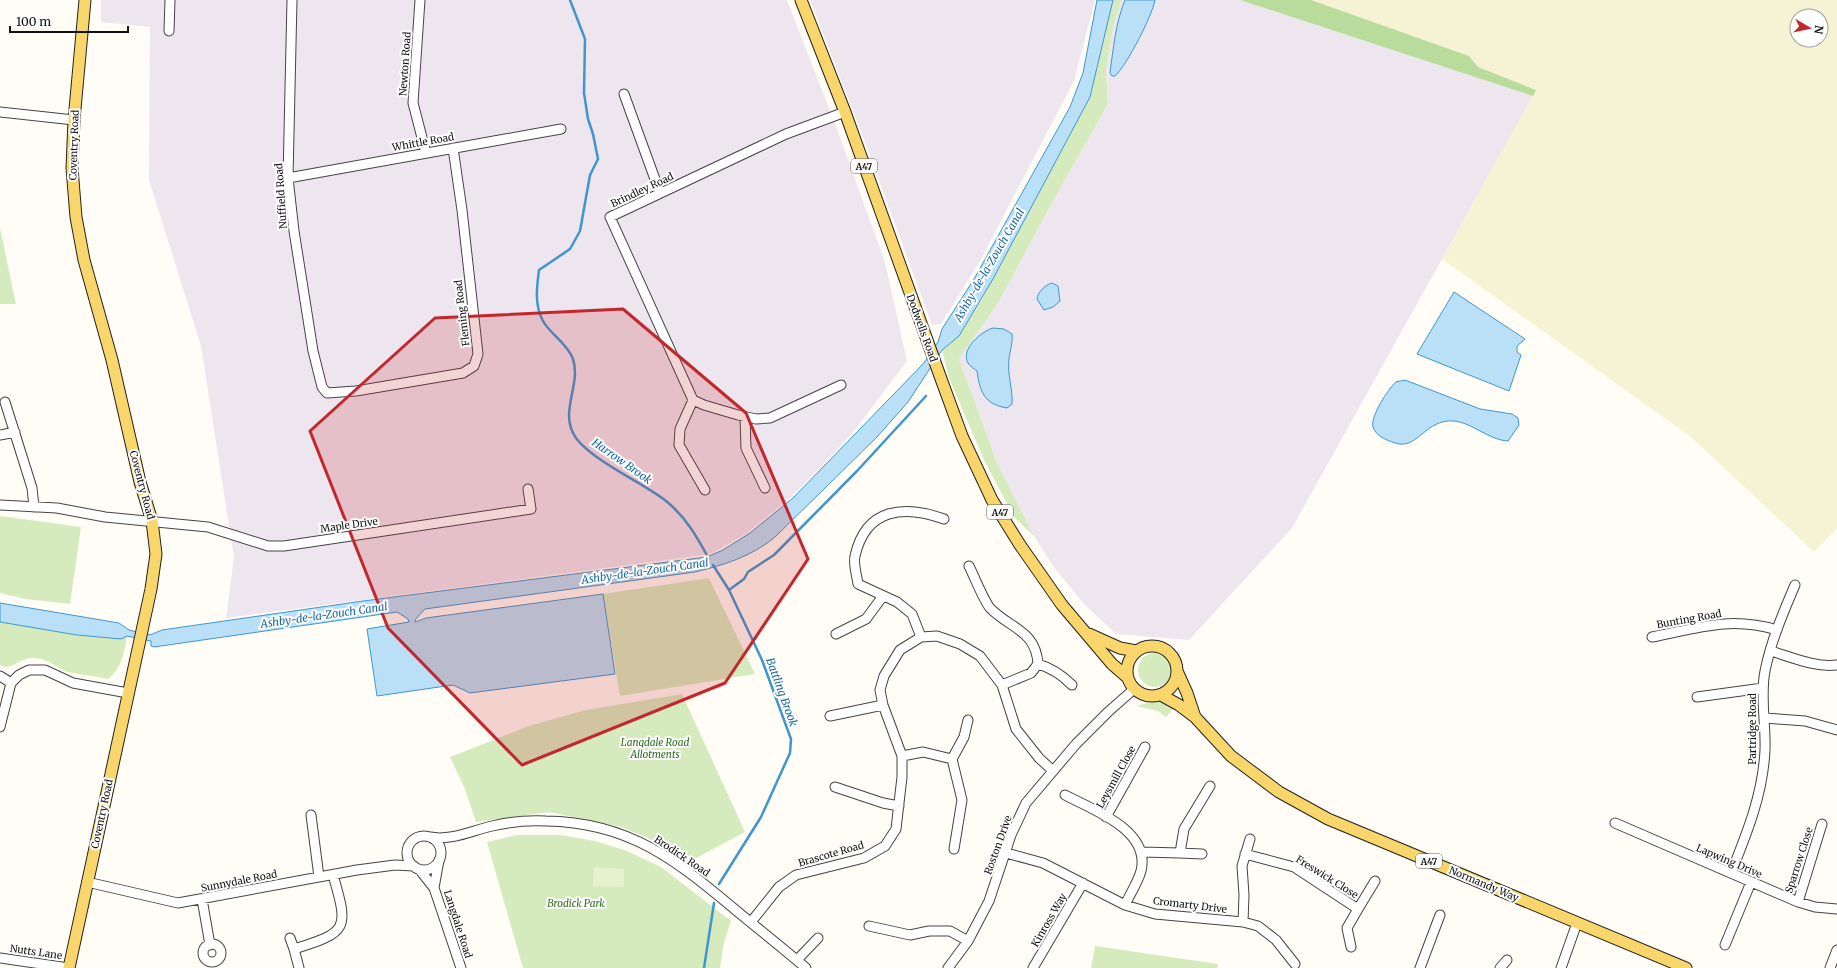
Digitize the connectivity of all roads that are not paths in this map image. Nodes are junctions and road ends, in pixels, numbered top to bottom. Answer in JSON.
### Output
{"nodes":[{"id":1,"x":85,"y":0,"type":"edge"},
{"id":2,"x":170,"y":0,"type":"edge"},
{"id":3,"x":292,"y":0,"type":"edge"},
{"id":4,"x":420,"y":0,"type":"edge"},
{"id":5,"x":801,"y":0,"type":"edge"},
{"id":6,"x":169,"y":32,"type":"dead end"},
{"id":7,"x":624,"y":94,"type":"dead end"},
{"id":8,"x":0,"y":112,"type":"edge"},
{"id":9,"x":845,"y":112,"type":"junction"},
{"id":10,"x":74,"y":120,"type":"junction"},
{"id":11,"x":561,"y":128,"type":"dead end"},
{"id":12,"x":453,"y":148,"type":"junction"},
{"id":13,"x":426,"y":153,"type":"junction"},
{"id":14,"x":288,"y":178,"type":"junction"},
{"id":15,"x":660,"y":193,"type":"junction"},
{"id":16,"x":841,"y":385,"type":"dead end"},
{"id":17,"x":322,"y":388,"type":"joint"},
{"id":18,"x":693,"y":400,"type":"junction"},
{"id":19,"x":5,"y":402,"type":"dead end"},
{"id":20,"x":745,"y":417,"type":"junction"},
{"id":21,"x":15,"y":432,"type":"junction"},
{"id":22,"x":0,"y":435,"type":"edge"},
{"id":23,"x":765,"y":488,"type":"dead end"},
{"id":24,"x":528,"y":489,"type":"dead end"},
{"id":25,"x":704,"y":490,"type":"dead end"},
{"id":26,"x":0,"y":505,"type":"edge"},
{"id":27,"x":34,"y":507,"type":"junction"},
{"id":28,"x":944,"y":519,"type":"dead end"},
{"id":29,"x":152,"y":521,"type":"junction"},
{"id":30,"x":969,"y":566,"type":"dead end"},
{"id":31,"x":1795,"y":585,"type":"dead end"},
{"id":32,"x":882,"y":596,"type":"junction"},
{"id":33,"x":1776,"y":630,"type":"junction"},
{"id":34,"x":1087,"y":633,"type":"junction"},
{"id":35,"x":836,"y":634,"type":"dead end"},
{"id":36,"x":921,"y":637,"type":"junction"},
{"id":37,"x":1652,"y":637,"type":"dead end"},
{"id":38,"x":1136,"y":651,"type":"junction"},
{"id":39,"x":1771,"y":651,"type":"junction"},
{"id":40,"x":1038,"y":664,"type":"junction"},
{"id":41,"x":1837,"y":665,"type":"edge"},
{"id":42,"x":1177,"y":671,"type":"junction"},
{"id":43,"x":0,"y":676,"type":"edge"},
{"id":44,"x":1127,"y":677,"type":"junction"},
{"id":45,"x":11,"y":683,"type":"junction"},
{"id":46,"x":1002,"y":685,"type":"junction"},
{"id":47,"x":1072,"y":685,"type":"dead end"},
{"id":48,"x":1763,"y":688,"type":"junction"},
{"id":49,"x":1134,"y":689,"type":"junction"},
{"id":50,"x":128,"y":693,"type":"junction"},
{"id":51,"x":1161,"y":694,"type":"junction"},
{"id":52,"x":1697,"y":697,"type":"dead end"},
{"id":53,"x":883,"y":705,"type":"junction"},
{"id":54,"x":830,"y":716,"type":"dead end"},
{"id":55,"x":1195,"y":717,"type":"junction"},
{"id":56,"x":1765,"y":718,"type":"junction"},
{"id":57,"x":968,"y":720,"type":"dead end"},
{"id":58,"x":0,"y":727,"type":"edge"},
{"id":59,"x":1837,"y":730,"type":"edge"},
{"id":60,"x":1145,"y":747,"type":"dead end"},
{"id":61,"x":902,"y":756,"type":"junction"},
{"id":62,"x":952,"y":759,"type":"junction"},
{"id":63,"x":1052,"y":770,"type":"junction"},
{"id":64,"x":1210,"y":786,"type":"dead end"},
{"id":65,"x":835,"y":787,"type":"dead end"},
{"id":66,"x":1065,"y":795,"type":"dead end"},
{"id":67,"x":899,"y":806,"type":"junction"},
{"id":68,"x":311,"y":815,"type":"dead end"},
{"id":69,"x":1106,"y":817,"type":"junction"},
{"id":70,"x":1615,"y":823,"type":"dead end"},
{"id":71,"x":1822,"y":824,"type":"dead end"},
{"id":72,"x":430,"y":837,"type":"junction"},
{"id":73,"x":450,"y":837,"type":"junction"},
{"id":74,"x":1250,"y":839,"type":"dead end"},
{"id":75,"x":440,"y":846,"type":"junction"},
{"id":76,"x":954,"y":849,"type":"dead end"},
{"id":77,"x":1006,"y":852,"type":"junction"},
{"id":78,"x":1142,"y":852,"type":"junction"},
{"id":79,"x":1180,"y":853,"type":"junction"},
{"id":80,"x":1202,"y":854,"type":"dead end"},
{"id":81,"x":1245,"y":854,"type":"junction"},
{"id":82,"x":408,"y":858,"type":"junction"},
{"id":83,"x":439,"y":860,"type":"junction"},
{"id":84,"x":395,"y":865,"type":"junction"},
{"id":85,"x":417,"y":867,"type":"junction"},
{"id":86,"x":1731,"y":873,"type":"junction"},
{"id":87,"x":333,"y":875,"type":"junction"},
{"id":88,"x":319,"y":877,"type":"junction"},
{"id":89,"x":1375,"y":881,"type":"dead end"},
{"id":90,"x":88,"y":882,"type":"junction"},
{"id":91,"x":1751,"y":882,"type":"junction"},
{"id":92,"x":1083,"y":883,"type":"junction"},
{"id":93,"x":434,"y":888,"type":"junction"},
{"id":94,"x":202,"y":900,"type":"junction"},
{"id":95,"x":1798,"y":902,"type":"junction"},
{"id":96,"x":1125,"y":905,"type":"junction"},
{"id":97,"x":1358,"y":909,"type":"junction"},
{"id":98,"x":1837,"y":909,"type":"edge"},
{"id":99,"x":1440,"y":915,"type":"dead end"},
{"id":100,"x":751,"y":922,"type":"junction"},
{"id":101,"x":1243,"y":922,"type":"junction"},
{"id":102,"x":1577,"y":923,"type":"junction"},
{"id":103,"x":869,"y":926,"type":"dead end"},
{"id":104,"x":290,"y":938,"type":"dead end"},
{"id":105,"x":818,"y":938,"type":"dead end"},
{"id":106,"x":968,"y":941,"type":"junction"},
{"id":107,"x":210,"y":944,"type":"dead end"},
{"id":108,"x":1725,"y":945,"type":"dead end"},
{"id":109,"x":1351,"y":947,"type":"dead end"},
{"id":110,"x":294,"y":949,"type":"junction"},
{"id":111,"x":1837,"y":950,"type":"edge"},
{"id":112,"x":0,"y":958,"type":"edge"},
{"id":113,"x":797,"y":960,"type":"junction"},
{"id":114,"x":1507,"y":960,"type":"dead end"},
{"id":115,"x":1295,"y":964,"type":"dead end"},
{"id":116,"x":69,"y":968,"type":"edge"},
{"id":117,"x":299,"y":968,"type":"edge"},
{"id":118,"x":461,"y":968,"type":"edge"},
{"id":119,"x":806,"y":968,"type":"edge"},
{"id":120,"x":948,"y":968,"type":"edge"},
{"id":121,"x":1033,"y":968,"type":"edge"},
{"id":122,"x":1420,"y":968,"type":"edge"},
{"id":123,"x":1500,"y":968,"type":"edge"},
{"id":124,"x":1561,"y":968,"type":"edge"},
{"id":125,"x":1686,"y":968,"type":"edge"},
{"id":126,"x":1830,"y":968,"type":"edge"}],
"edges":[{"from":1,"to":10,"type":"main road","name":"Coventry Road"},
{"from":2,"to":6,"type":"street"},
{"from":3,"to":14,"type":"street","name":"Nuffield Road"},
{"from":4,"to":13,"type":"street","name":"Newton Road"},
{"from":5,"to":9,"type":"main road","name":"Dodwells Road","number":"A47"},
{"from":7,"to":15,"type":"street"},
{"from":8,"to":10,"type":"street"},
{"from":9,"to":15,"type":"street","name":"Brindley Road"},
{"from":9,"to":34,"type":"main road","name":"Dodwells Road","number":"A47"},
{"from":10,"to":29,"type":"main road","name":"Coventry Road"},
{"from":11,"to":12,"type":"street","name":"Whittle Road"},
{"from":12,"to":13,"type":"street","name":"Whittle Road"},
{"from":12,"to":17,"type":"street","name":"Fleming Road"},
{"from":13,"to":14,"type":"street","name":"Whittle Road"},
{"from":14,"to":17,"type":"street","name":"Nuffield Road"},
{"from":15,"to":18,"type":"street","name":"Brindley Road"},
{"from":16,"to":20,"type":"street"},
{"from":18,"to":20,"type":"street"},
{"from":18,"to":25,"type":"street"},
{"from":19,"to":21,"type":"street"},
{"from":20,"to":23,"type":"street"},
{"from":21,"to":22,"type":"street"},
{"from":21,"to":27,"type":"street"},
{"from":24,"to":29,"type":"street","name":"Maple Drive"},
{"from":26,"to":27,"type":"street"},
{"from":27,"to":29,"type":"street"},
{"from":28,"to":32,"type":"street"},
{"from":29,"to":50,"type":"main road","name":"Coventry Road"},
{"from":30,"to":40,"type":"street"},
{"from":31,"to":33,"type":"street","name":"Partridge Road"},
{"from":32,"to":35,"type":"street"},
{"from":32,"to":36,"type":"street"},
{"from":33,"to":37,"type":"street","name":"Bunting Road"},
{"from":33,"to":39,"type":"street","name":"Partridge Road"},
{"from":34,"to":38,"type":"main road","name":"Dodwells Road","number":"A47"},
{"from":34,"to":44,"type":"main road","name":"Dodwells Road","number":"A47"},
{"from":36,"to":46,"type":"street"},
{"from":36,"to":53,"type":"street","name":"Brascote Road"},
{"from":38,"to":42,"type":"main road"},
{"from":38,"to":44,"type":"main road"},
{"from":39,"to":41,"type":"street"},
{"from":39,"to":48,"type":"street","name":"Partridge Road"},
{"from":40,"to":46,"type":"street"},
{"from":40,"to":47,"type":"street"},
{"from":42,"to":51,"type":"main road"},
{"from":42,"to":55,"type":"main road","name":"Normandy Way","number":"A47"},
{"from":43,"to":45,"type":"street"},
{"from":44,"to":49,"type":"main road"},
{"from":45,"to":50,"type":"street"},
{"from":45,"to":58,"type":"street"},
{"from":46,"to":63,"type":"street"},
{"from":48,"to":52,"type":"street"},
{"from":48,"to":56,"type":"street","name":"Partridge Road"},
{"from":49,"to":51,"type":"main road"},
{"from":49,"to":63,"type":"street","name":"Roston Drive"},
{"from":50,"to":90,"type":"main road","name":"Coventry Road"},
{"from":51,"to":55,"type":"main road","name":"Normandy Way","number":"A47"},
{"from":53,"to":54,"type":"street"},
{"from":53,"to":61,"type":"street","name":"Brascote Road"},
{"from":55,"to":102,"type":"main road","name":"Normandy Way","number":"A47"},
{"from":56,"to":59,"type":"street"},
{"from":56,"to":86,"type":"street","name":"Partridge Road"},
{"from":57,"to":62,"type":"street"},
{"from":60,"to":69,"type":"street","name":"Leysmill Close"},
{"from":61,"to":62,"type":"street"},
{"from":61,"to":67,"type":"street","name":"Brascote Road"},
{"from":62,"to":76,"type":"street"},
{"from":63,"to":77,"type":"street","name":"Roston Drive"},
{"from":64,"to":79,"type":"street"},
{"from":65,"to":67,"type":"street"},
{"from":66,"to":69,"type":"street"},
{"from":67,"to":100,"type":"street","name":"Brascote Road"},
{"from":68,"to":88,"type":"street"},
{"from":69,"to":78,"type":"street"},
{"from":70,"to":86,"type":"street","name":"Lapwing Drive"},
{"from":71,"to":95,"type":"street","name":"Sparrow Close"},
{"from":72,"to":73,"type":"street","name":"Brodick Road"},
{"from":72,"to":75,"type":"street"},
{"from":72,"to":82,"type":"street"},
{"from":73,"to":75,"type":"street","name":"Brodick Road"},
{"from":73,"to":100,"type":"street","name":"Brodick Road"},
{"from":74,"to":81,"type":"street"},
{"from":75,"to":83,"type":"street"},
{"from":77,"to":92,"type":"street","name":"Cromarty Drive"},
{"from":77,"to":106,"type":"street","name":"Roston Drive"},
{"from":78,"to":79,"type":"street"},
{"from":78,"to":96,"type":"street"},
{"from":79,"to":80,"type":"street"},
{"from":81,"to":97,"type":"street","name":"Freswick Close"},
{"from":81,"to":101,"type":"street"},
{"from":82,"to":84,"type":"street","name":"Sunnydale Road"},
{"from":82,"to":85,"type":"street"},
{"from":83,"to":85,"type":"street"},
{"from":83,"to":93,"type":"street","name":"Langdale Road"},
{"from":84,"to":85,"type":"street","name":"Sunnydale Road"},
{"from":84,"to":87,"type":"street","name":"Sunnydale Road"},
{"from":85,"to":93,"type":"street","name":"Langdale Road"},
{"from":86,"to":91,"type":"street","name":"Lapwing Drive"},
{"from":87,"to":88,"type":"street","name":"Sunnydale Road"},
{"from":87,"to":110,"type":"street"},
{"from":88,"to":94,"type":"street","name":"Sunnydale Road"},
{"from":89,"to":97,"type":"street"},
{"from":90,"to":94,"type":"street","name":"Sunnydale Road"},
{"from":90,"to":116,"type":"main road","name":"Coventry Road"},
{"from":91,"to":95,"type":"street","name":"Lapwing Drive"},
{"from":91,"to":108,"type":"street"},
{"from":92,"to":96,"type":"street","name":"Cromarty Drive"},
{"from":92,"to":121,"type":"street","name":"Kinross Way"},
{"from":93,"to":118,"type":"street","name":"Langdale Road"},
{"from":94,"to":107,"type":"street"},
{"from":95,"to":98,"type":"street","name":"Lapwing Drive"},
{"from":96,"to":101,"type":"street","name":"Cromarty Drive"},
{"from":97,"to":109,"type":"street","name":"Freswick Close"},
{"from":99,"to":122,"type":"street"},
{"from":100,"to":113,"type":"street","name":"Brodick Road"},
{"from":101,"to":115,"type":"street","name":"Cromarty Drive"},
{"from":102,"to":124,"type":"street"},
{"from":102,"to":125,"type":"main road","name":"Normandy Way","number":"A47"},
{"from":103,"to":106,"type":"street"},
{"from":104,"to":110,"type":"street"},
{"from":105,"to":113,"type":"street"},
{"from":106,"to":120,"type":"street","name":"Roston Drive"},
{"from":110,"to":117,"type":"street"},
{"from":111,"to":126,"type":"street"},
{"from":112,"to":116,"type":"street","name":"Nutts Lane"},
{"from":113,"to":119,"type":"street","name":"Brodick Road"},
{"from":114,"to":123,"type":"street"}]}
